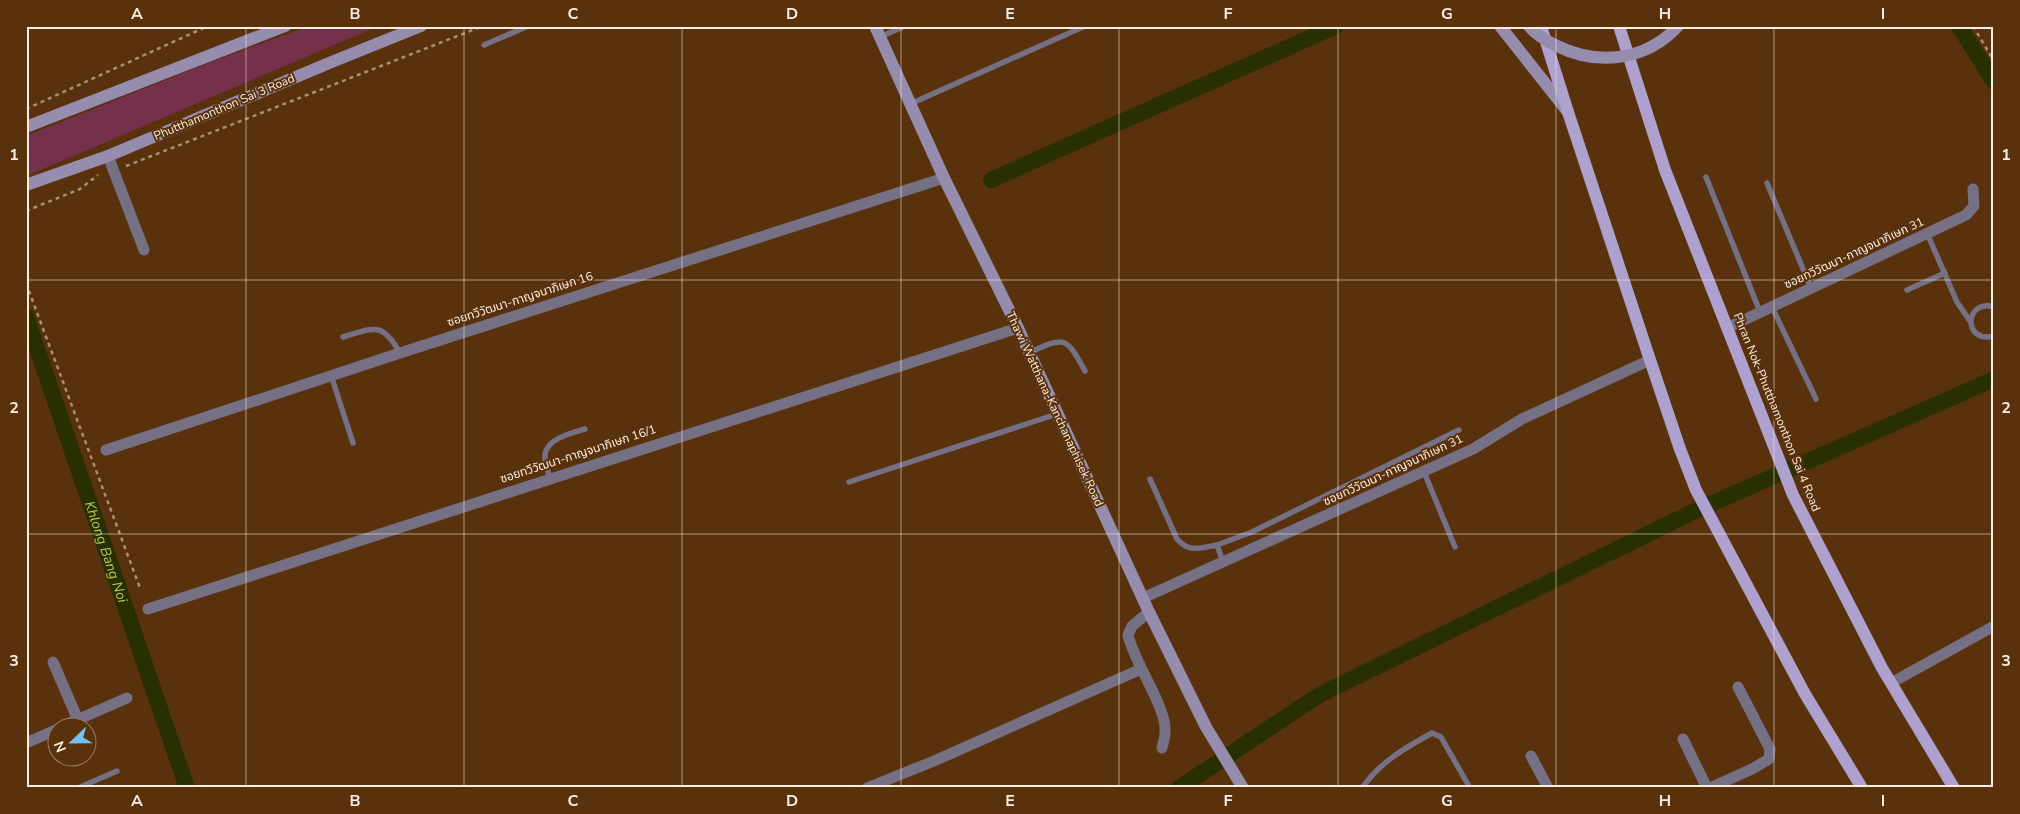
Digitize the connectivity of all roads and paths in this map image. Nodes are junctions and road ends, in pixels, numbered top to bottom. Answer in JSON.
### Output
{"nodes":[{"id":1,"x":208,"y":26,"type":"edge"},
{"id":2,"x":285,"y":26,"type":"edge"},
{"id":3,"x":421,"y":26,"type":"edge"},
{"id":4,"x":483,"y":26,"type":"edge"},
{"id":5,"x":528,"y":26,"type":"edge"},
{"id":6,"x":905,"y":26,"type":"edge"},
{"id":7,"x":1085,"y":26,"type":"edge"},
{"id":8,"x":1500,"y":26,"type":"edge"},
{"id":9,"x":1529,"y":26,"type":"edge"},
{"id":10,"x":1541,"y":26,"type":"edge"},
{"id":11,"x":1619,"y":26,"type":"edge"},
{"id":12,"x":1678,"y":26,"type":"edge"},
{"id":13,"x":1973,"y":26,"type":"edge"},
{"id":14,"x":878,"y":32,"type":"edge"},
{"id":15,"x":484,"y":45,"type":"dead end"},
{"id":16,"x":1994,"y":61,"type":"edge"},
{"id":17,"x":910,"y":104,"type":"junction"},
{"id":18,"x":26,"y":109,"type":"edge"},
{"id":19,"x":1568,"y":112,"type":"junction"},
{"id":20,"x":26,"y":127,"type":"edge"},
{"id":21,"x":108,"y":156,"type":"junction"},
{"id":22,"x":114,"y":171,"type":"junction"},
{"id":23,"x":1706,"y":177,"type":"dead end"},
{"id":24,"x":84,"y":178,"type":"dead end"},
{"id":25,"x":944,"y":178,"type":"junction"},
{"id":26,"x":30,"y":183,"type":"edge"},
{"id":27,"x":1767,"y":183,"type":"dead end"},
{"id":28,"x":1973,"y":189,"type":"dead end"},
{"id":29,"x":26,"y":211,"type":"edge"},
{"id":30,"x":1927,"y":233,"type":"junction"},
{"id":31,"x":144,"y":250,"type":"dead end"},
{"id":32,"x":1945,"y":273,"type":"junction"},
{"id":33,"x":26,"y":284,"type":"edge"},
{"id":34,"x":1811,"y":288,"type":"junction"},
{"id":35,"x":1908,"y":290,"type":"dead end"},
{"id":36,"x":1772,"y":307,"type":"junction"},
{"id":37,"x":1994,"y":307,"type":"edge"},
{"id":38,"x":1760,"y":312,"type":"junction"},
{"id":39,"x":1970,"y":321,"type":"junction"},
{"id":40,"x":1018,"y":328,"type":"junction"},
{"id":41,"x":1727,"y":328,"type":"junction"},
{"id":42,"x":1994,"y":336,"type":"edge"},
{"id":43,"x":343,"y":338,"type":"dead end"},
{"id":44,"x":400,"y":353,"type":"junction"},
{"id":45,"x":1029,"y":353,"type":"junction"},
{"id":46,"x":1650,"y":360,"type":"junction"},
{"id":47,"x":1085,"y":371,"type":"dead end"},
{"id":48,"x":331,"y":375,"type":"junction"},
{"id":49,"x":1816,"y":398,"type":"dead end"},
{"id":50,"x":1057,"y":414,"type":"junction"},
{"id":51,"x":585,"y":429,"type":"dead end"},
{"id":52,"x":1459,"y":430,"type":"dead end"},
{"id":53,"x":353,"y":443,"type":"dead end"},
{"id":54,"x":106,"y":450,"type":"dead end"},
{"id":55,"x":1424,"y":472,"type":"junction"},
{"id":56,"x":550,"y":478,"type":"junction"},
{"id":57,"x":1150,"y":479,"type":"dead end"},
{"id":58,"x":849,"y":482,"type":"dead end"},
{"id":59,"x":1217,"y":545,"type":"junction"},
{"id":60,"x":1455,"y":547,"type":"dead end"},
{"id":61,"x":1223,"y":562,"type":"junction"},
{"id":62,"x":140,"y":588,"type":"dead end"},
{"id":63,"x":1143,"y":598,"type":"junction"},
{"id":64,"x":148,"y":609,"type":"dead end"},
{"id":65,"x":1149,"y":612,"type":"junction"},
{"id":66,"x":1994,"y":626,"type":"edge"},
{"id":67,"x":53,"y":662,"type":"dead end"},
{"id":68,"x":1141,"y":669,"type":"junction"},
{"id":69,"x":1891,"y":683,"type":"junction"},
{"id":70,"x":1738,"y":687,"type":"dead end"},
{"id":71,"x":127,"y":698,"type":"dead end"},
{"id":72,"x":76,"y":716,"type":"edge"},
{"id":73,"x":87,"y":716,"type":"edge"},
{"id":74,"x":48,"y":733,"type":"edge"},
{"id":75,"x":1683,"y":739,"type":"dead end"},
{"id":76,"x":26,"y":743,"type":"edge"},
{"id":77,"x":1162,"y":748,"type":"dead end"},
{"id":78,"x":1530,"y":756,"type":"dead end"},
{"id":79,"x":117,"y":771,"type":"dead end"},
{"id":80,"x":78,"y":788,"type":"edge"},
{"id":81,"x":867,"y":788,"type":"edge"},
{"id":82,"x":1243,"y":788,"type":"edge"},
{"id":83,"x":1362,"y":788,"type":"edge"},
{"id":84,"x":1470,"y":788,"type":"edge"},
{"id":85,"x":1548,"y":788,"type":"edge"},
{"id":86,"x":1709,"y":788,"type":"edge"},
{"id":87,"x":1862,"y":788,"type":"edge"},
{"id":88,"x":1954,"y":788,"type":"edge"}],
"edges":[{"from":1,"to":18,"type":"path"},
{"from":2,"to":20,"type":"main road"},
{"from":3,"to":21,"type":"main road","name":"Phutthamonthon Sai 3 Road"},
{"from":4,"to":22,"type":"path"},
{"from":5,"to":15,"type":"lane"},
{"from":6,"to":14,"type":"lane"},
{"from":7,"to":17,"type":"lane"},
{"from":8,"to":19,"type":"main road"},
{"from":9,"to":12,"type":"main road","bridge":true},
{"from":10,"to":19,"type":"main road"},
{"from":11,"to":41,"type":"main road","name":"Phran Nok-Phutthamonthon Sai 4 Road"},
{"from":13,"to":16,"type":"path"},
{"from":14,"to":17,"type":"main road","name":"Thawi Watthana-Kanchanaphisek Road"},
{"from":17,"to":25,"type":"main road","name":"Thawi Watthana-Kanchanaphisek Road"},
{"from":19,"to":46,"type":"main road"},
{"from":21,"to":22,"type":"street"},
{"from":21,"to":26,"type":"main road","name":"Phutthamonthon Sai 3 Road"},
{"from":22,"to":31,"type":"street"},
{"from":23,"to":38,"type":"lane"},
{"from":24,"to":29,"type":"path"},
{"from":25,"to":40,"type":"main road","name":"Thawi Watthana-Kanchanaphisek Road"},
{"from":25,"to":44,"type":"street","name":"ซอยทวีวัฒนา-กาญจนาภิเษก 16"},
{"from":27,"to":34,"type":"lane"},
{"from":28,"to":30,"type":"street","name":"ซอยทวีวัฒนา-กาญจนาภิเษก 31"},
{"from":30,"to":32,"type":"lane"},
{"from":30,"to":34,"type":"street","name":"ซอยทวีวัฒนา-กาญจนาภิเษก 31"},
{"from":32,"to":35,"type":"lane"},
{"from":32,"to":39,"type":"lane"},
{"from":33,"to":62,"type":"path"},
{"from":34,"to":36,"type":"street","name":"ซอยทวีวัฒนา-กาญจนาภิเษก 31"},
{"from":36,"to":38,"type":"street","name":"ซอยทวีวัฒนา-กาญจนาภิเษก 31"},
{"from":36,"to":49,"type":"lane"},
{"from":37,"to":39,"type":"lane"},
{"from":38,"to":41,"type":"street","name":"ซอยทวีวัฒนา-กาญจนาภิเษก 31"},
{"from":39,"to":42,"type":"lane"},
{"from":40,"to":45,"type":"main road","name":"Thawi Watthana-Kanchanaphisek Road"},
{"from":40,"to":56,"type":"street","name":"ซอยทวีวัฒนา-กาญจนาภิเษก 16/1"},
{"from":41,"to":69,"type":"main road","name":"Phran Nok-Phutthamonthon Sai 4 Road"},
{"from":43,"to":44,"type":"lane"},
{"from":44,"to":48,"type":"street","name":"ซอยทวีวัฒนา-กาญจนาภิเษก 16"},
{"from":45,"to":47,"type":"lane"},
{"from":45,"to":50,"type":"main road","name":"Thawi Watthana-Kanchanaphisek Road"},
{"from":46,"to":55,"type":"street","name":"ซอยทวีวัฒนา-กาญจนาภิเษก 31"},
{"from":46,"to":87,"type":"main road"},
{"from":48,"to":53,"type":"lane"},
{"from":48,"to":54,"type":"street","name":"ซอยทวีวัฒนา-กาญจนาภิเษก 16"},
{"from":50,"to":58,"type":"lane"},
{"from":50,"to":63,"type":"main road","name":"Thawi Watthana-Kanchanaphisek Road"},
{"from":51,"to":56,"type":"lane"},
{"from":52,"to":59,"type":"lane"},
{"from":55,"to":60,"type":"lane"},
{"from":55,"to":61,"type":"street","name":"ซอยทวีวัฒนา-กาญจนาภิเษก 31"},
{"from":56,"to":64,"type":"street","name":"ซอยทวีวัฒนา-กาญจนาภิเษก 16/1"},
{"from":57,"to":59,"type":"lane"},
{"from":59,"to":61,"type":"lane"},
{"from":61,"to":63,"type":"street","name":"ซอยทวีวัฒนา-กาญจนาภิเษก 31"},
{"from":63,"to":65,"type":"main road","name":"Thawi Watthana-Kanchanaphisek Road"},
{"from":65,"to":68,"type":"street"},
{"from":65,"to":82,"type":"main road","name":"Thawi Watthana-Kanchanaphisek Road"},
{"from":66,"to":69,"type":"street"},
{"from":67,"to":72,"type":"street"},
{"from":68,"to":77,"type":"street"},
{"from":68,"to":81,"type":"street"},
{"from":69,"to":88,"type":"main road","name":"Phran Nok-Phutthamonthon Sai 4 Road"},
{"from":70,"to":86,"type":"street"},
{"from":71,"to":73,"type":"street"},
{"from":74,"to":76,"type":"street"},
{"from":75,"to":86,"type":"street"},
{"from":78,"to":85,"type":"street"},
{"from":79,"to":80,"type":"lane"},
{"from":83,"to":84,"type":"lane"}]}
